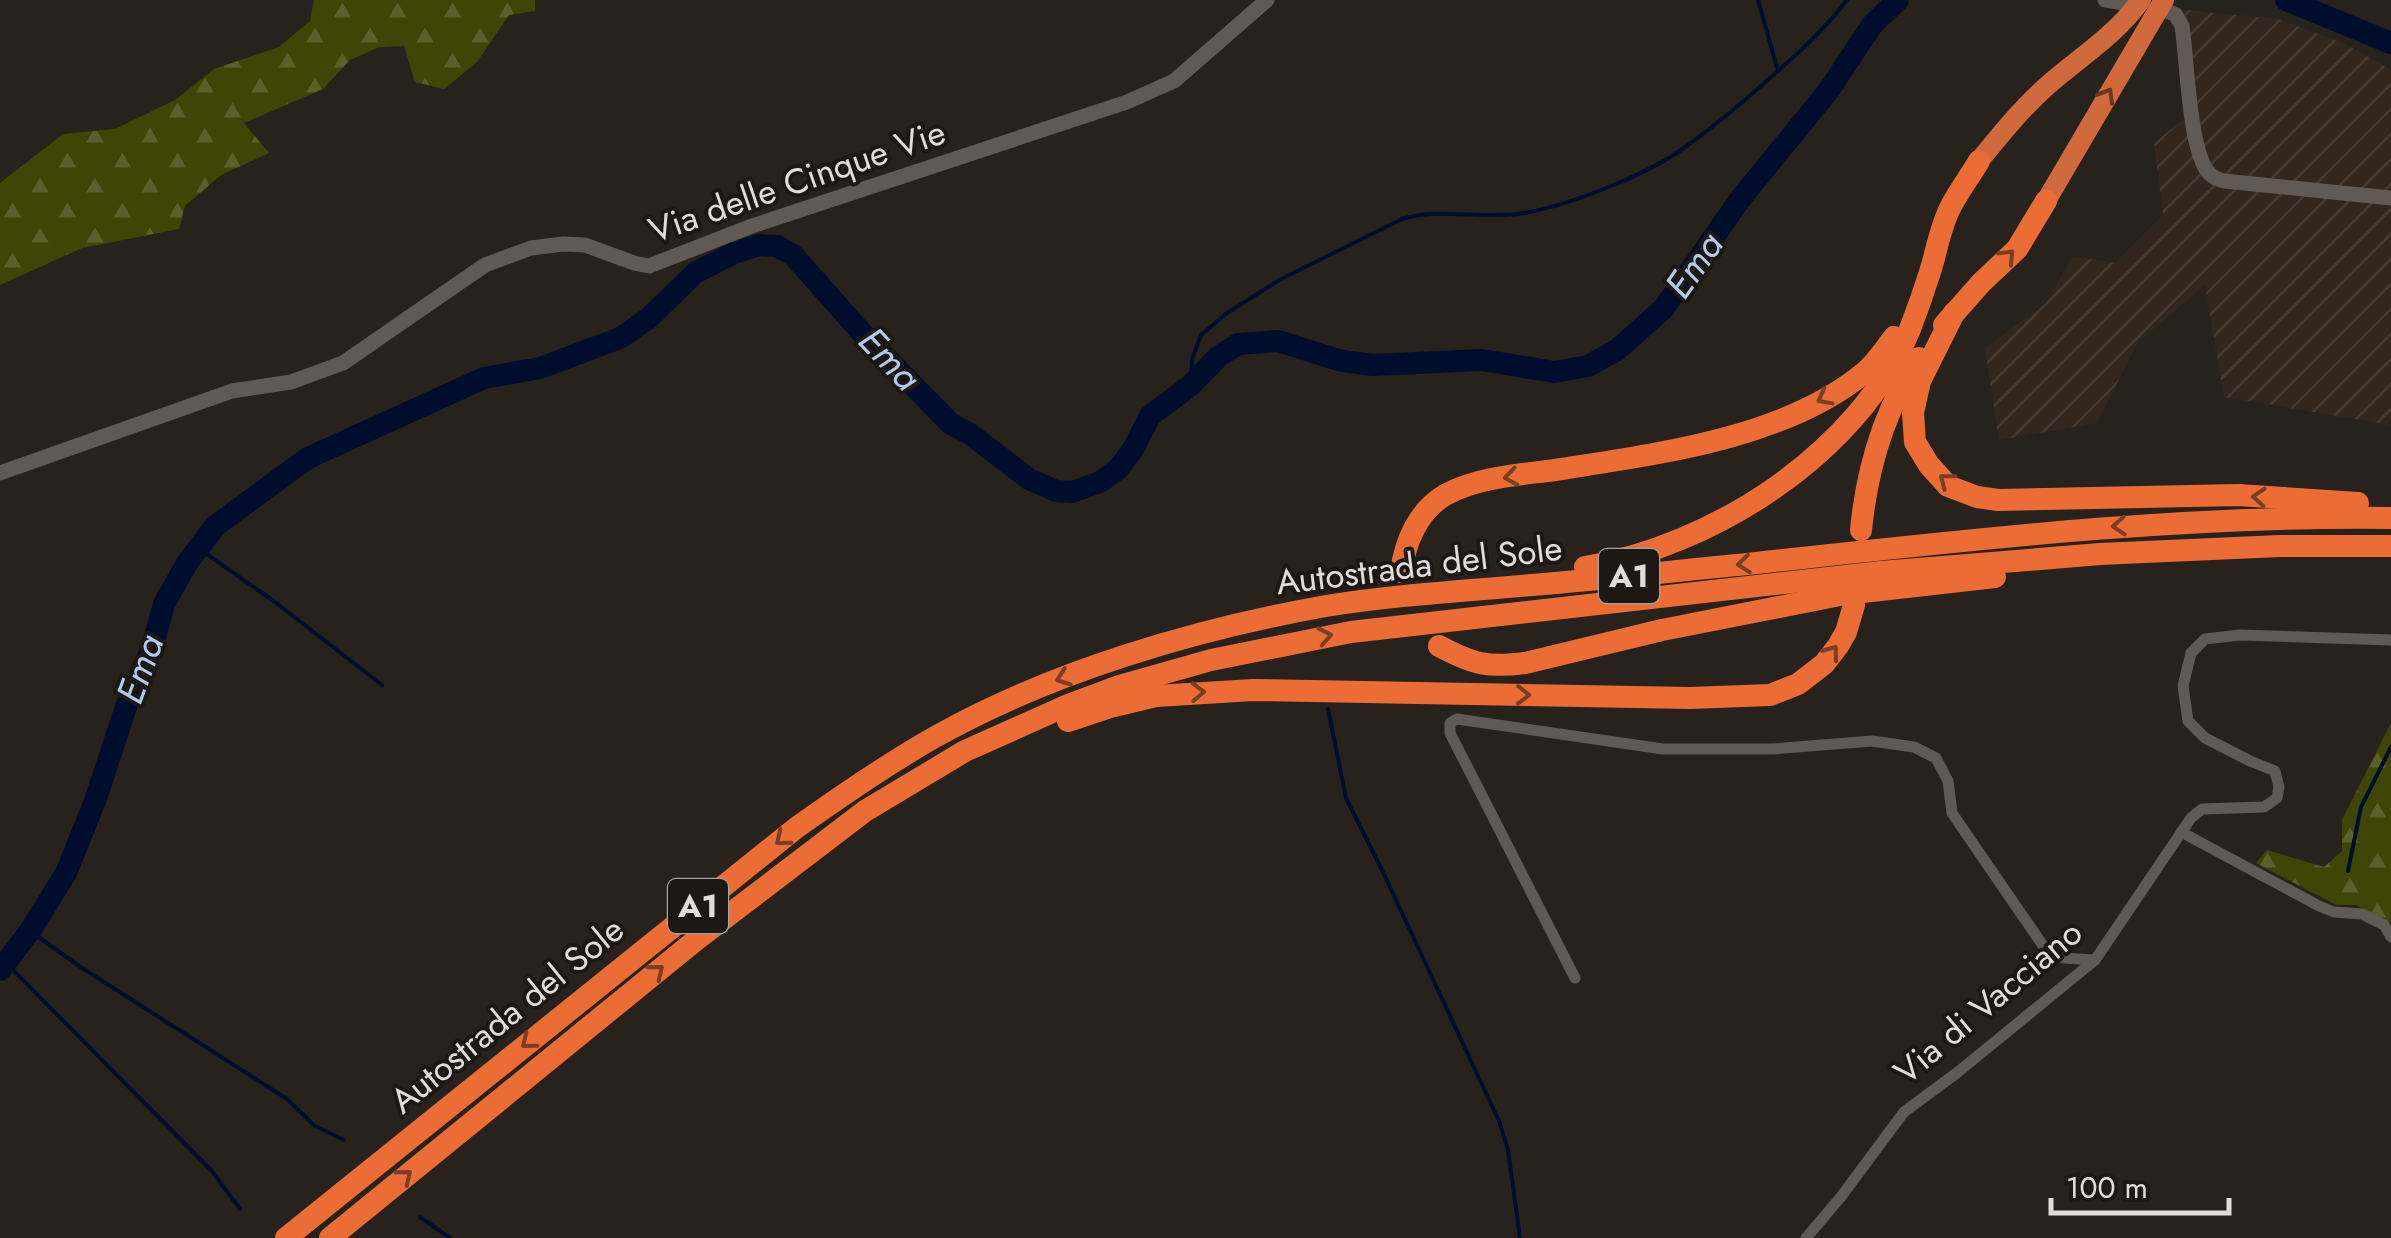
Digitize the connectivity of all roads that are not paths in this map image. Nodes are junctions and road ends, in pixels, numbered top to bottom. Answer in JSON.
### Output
{"nodes":[{"id":1,"x":1266,"y":0,"type":"edge"},
{"id":2,"x":2105,"y":0,"type":"edge"},
{"id":3,"x":2146,"y":8,"type":"edge"},
{"id":4,"x":1979,"y":161,"type":"joint"},
{"id":5,"x":2391,"y":198,"type":"edge"},
{"id":6,"x":2046,"y":201,"type":"joint"},
{"id":7,"x":1930,"y":273,"type":"junction"},
{"id":8,"x":1954,"y":314,"type":"junction"},
{"id":9,"x":0,"y":473,"type":"edge"},
{"id":10,"x":2391,"y":505,"type":"edge"},
{"id":11,"x":2391,"y":518,"type":"edge"},
{"id":12,"x":1862,"y":530,"type":"dead end"},
{"id":13,"x":2391,"y":546,"type":"edge"},
{"id":14,"x":1879,"y":571,"type":"junction"},
{"id":15,"x":1401,"y":572,"type":"dead end"},
{"id":16,"x":1847,"y":582,"type":"junction"},
{"id":17,"x":1407,"y":596,"type":"junction"},
{"id":18,"x":2391,"y":640,"type":"edge"},
{"id":19,"x":1439,"y":646,"type":"dead end"},
{"id":20,"x":907,"y":786,"type":"junction"},
{"id":21,"x":2181,"y":832,"type":"junction"},
{"id":22,"x":2391,"y":937,"type":"edge"},
{"id":23,"x":2095,"y":960,"type":"junction"},
{"id":24,"x":1575,"y":978,"type":"dead end"},
{"id":25,"x":286,"y":1238,"type":"edge"},
{"id":26,"x":330,"y":1238,"type":"edge"},
{"id":27,"x":1806,"y":1238,"type":"edge"}],
"edges":[{"from":1,"to":9,"type":"street","name":"Via delle Cinque Vie"},
{"from":2,"to":3,"type":"street"},
{"from":3,"to":4,"type":"highway"},
{"from":3,"to":5,"type":"street"},
{"from":6,"to":3,"type":"highway","one_way":true},
{"from":4,"to":7,"type":"highway"},
{"from":8,"to":6,"type":"highway","one_way":true},
{"from":7,"to":15,"type":"highway","one_way":true},
{"from":7,"to":17,"type":"highway"},
{"from":10,"to":8,"type":"highway","one_way":true},
{"from":8,"to":12,"type":"highway"},
{"from":11,"to":14,"type":"highway","name":"Autostrada del Sole","number":"A1","one_way":true},
{"from":13,"to":14,"type":"highway","name":"Autostrada del Sole","number":"A1"},
{"from":14,"to":16,"type":"highway","name":"Autostrada del Sole","number":"A1"},
{"from":16,"to":17,"type":"highway","name":"Autostrada del Sole","number":"A1","one_way":true},
{"from":16,"to":19,"type":"highway"},
{"from":20,"to":16,"type":"highway","name":"Autostrada del Sole","number":"A1","one_way":true},
{"from":20,"to":16,"type":"highway","one_way":true},
{"from":17,"to":25,"type":"highway","name":"Autostrada del Sole","number":"A1","one_way":true},
{"from":18,"to":21,"type":"street","name":"Via di Vacciano"},
{"from":26,"to":20,"type":"highway","name":"Autostrada del Sole","number":"A1","one_way":true},
{"from":21,"to":22,"type":"street"},
{"from":21,"to":23,"type":"street","name":"Via di Vacciano"},
{"from":23,"to":24,"type":"street"},
{"from":23,"to":27,"type":"street","name":"Via di Vacciano"}]}
